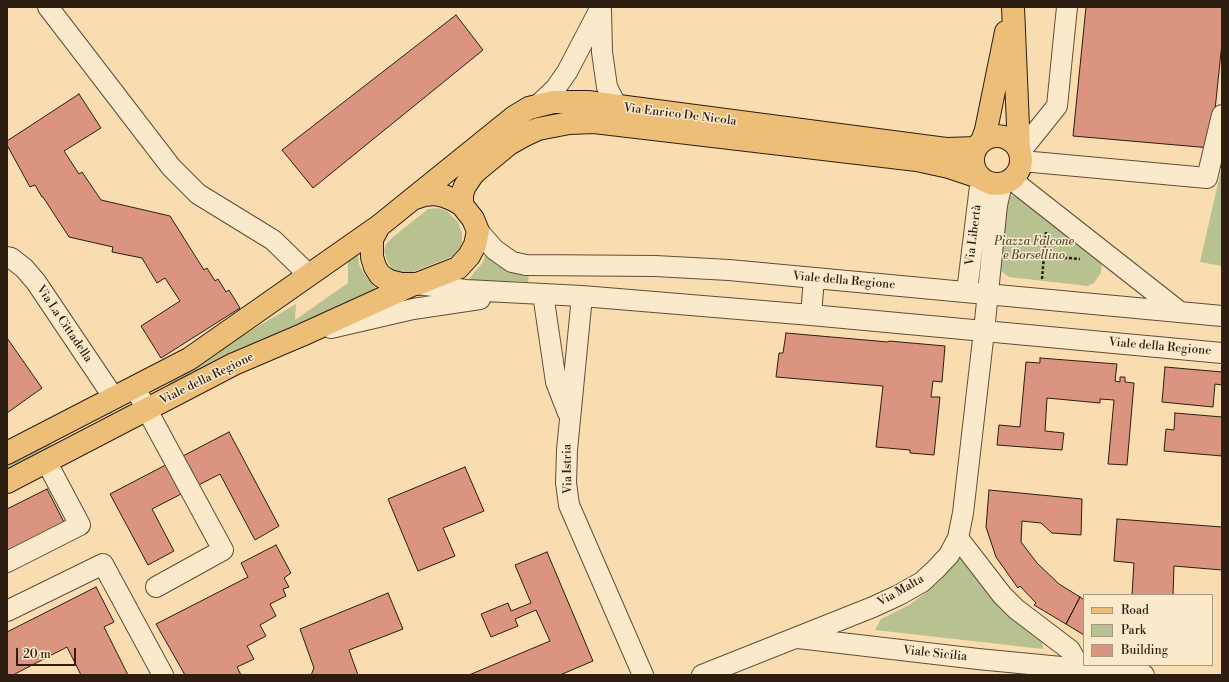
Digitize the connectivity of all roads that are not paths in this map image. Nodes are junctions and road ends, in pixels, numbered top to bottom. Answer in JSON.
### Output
{"nodes":[{"id":1,"x":48,"y":7,"type":"edge"},
{"id":2,"x":1012,"y":7,"type":"edge"},
{"id":3,"x":1067,"y":7,"type":"edge"},
{"id":4,"x":601,"y":8,"type":"edge"},
{"id":5,"x":537,"y":106,"type":"junction"},
{"id":6,"x":617,"y":107,"type":"junction"},
{"id":7,"x":1222,"y":115,"type":"edge"},
{"id":8,"x":979,"y":144,"type":"junction"},
{"id":9,"x":1015,"y":165,"type":"junction"},
{"id":10,"x":980,"y":177,"type":"junction"},
{"id":11,"x":415,"y":198,"type":"junction"},
{"id":12,"x":462,"y":206,"type":"junction"},
{"id":13,"x":379,"y":226,"type":"junction"},
{"id":14,"x":478,"y":231,"type":"junction"},
{"id":15,"x":7,"y":257,"type":"edge"},
{"id":16,"x":309,"y":275,"type":"junction"},
{"id":17,"x":814,"y":278,"type":"junction"},
{"id":18,"x":414,"y":285,"type":"junction"},
{"id":19,"x":524,"y":292,"type":"junction"},
{"id":20,"x":967,"y":292,"type":"junction"},
{"id":21,"x":543,"y":294,"type":"junction"},
{"id":22,"x":988,"y":294,"type":"junction"},
{"id":23,"x":582,"y":296,"type":"junction"},
{"id":24,"x":1180,"y":312,"type":"junction"},
{"id":25,"x":811,"y":315,"type":"junction"},
{"id":26,"x":1222,"y":316,"type":"edge"},
{"id":27,"x":984,"y":331,"type":"junction"},
{"id":28,"x":302,"y":335,"type":"junction"},
{"id":29,"x":1222,"y":353,"type":"edge"},
{"id":30,"x":135,"y":388,"type":"junction"},
{"id":31,"x":114,"y":398,"type":"junction"},
{"id":32,"x":147,"y":409,"type":"junction"},
{"id":33,"x":570,"y":417,"type":"junction"},
{"id":34,"x":66,"y":423,"type":"junction"},
{"id":35,"x":78,"y":444,"type":"junction"},
{"id":36,"x":7,"y":453,"type":"edge"},
{"id":37,"x":46,"y":461,"type":"junction"},
{"id":38,"x":7,"y":482,"type":"edge"},
{"id":39,"x":958,"y":538,"type":"junction"},
{"id":40,"x":7,"y":562,"type":"edge"},
{"id":41,"x":156,"y":586,"type":"dead end"},
{"id":42,"x":7,"y":611,"type":"edge"},
{"id":43,"x":796,"y":638,"type":"junction"},
{"id":44,"x":1074,"y":668,"type":"junction"},
{"id":45,"x":163,"y":675,"type":"edge"},
{"id":46,"x":643,"y":675,"type":"edge"},
{"id":47,"x":702,"y":675,"type":"edge"},
{"id":48,"x":1144,"y":675,"type":"edge"}],
"edges":[{"from":1,"to":16,"type":"street"},
{"from":2,"to":8,"type":"main road"},
{"from":2,"to":9,"type":"main road"},
{"from":3,"to":9,"type":"street"},
{"from":4,"to":5,"type":"street"},
{"from":4,"to":6,"type":"street"},
{"from":5,"to":6,"type":"main road","name":"Via Enrico De Nicola"},
{"from":5,"to":11,"type":"main road","name":"Via Enrico De Nicola"},
{"from":6,"to":8,"type":"main road","name":"Via Enrico De Nicola"},
{"from":7,"to":9,"type":"street"},
{"from":8,"to":9,"type":"main road","name":"Via Enrico De Nicola"},
{"from":8,"to":10,"type":"main road"},
{"from":9,"to":10,"type":"main road","name":"Via Enrico De Nicola"},
{"from":9,"to":22,"type":"street","name":"Via Libertà"},
{"from":9,"to":24,"type":"street"},
{"from":10,"to":12,"type":"main road","name":"Via Enrico De Nicola"},
{"from":10,"to":20,"type":"street","name":"Via Libertà"},
{"from":11,"to":12,"type":"main road"},
{"from":11,"to":13,"type":"main road"},
{"from":12,"to":14,"type":"main road"},
{"from":13,"to":16,"type":"main road","name":"Viale della Regione"},
{"from":13,"to":18,"type":"main road"},
{"from":14,"to":17,"type":"street","name":"Viale della Regione"},
{"from":14,"to":18,"type":"main road"},
{"from":15,"to":31,"type":"street","name":"Via La Cittadella"},
{"from":16,"to":30,"type":"main road","name":"Viale della Regione"},
{"from":17,"to":20,"type":"street","name":"Viale della Regione"},
{"from":17,"to":25,"type":"street"},
{"from":18,"to":19,"type":"street"},
{"from":18,"to":28,"type":"main road","name":"Viale della Regione"},
{"from":19,"to":21,"type":"street","name":"Viale della Regione"},
{"from":19,"to":28,"type":"street"},
{"from":20,"to":22,"type":"street","name":"Viale della Regione"},
{"from":21,"to":23,"type":"street","name":"Viale della Regione"},
{"from":21,"to":33,"type":"street"},
{"from":22,"to":24,"type":"street","name":"Viale della Regione"},
{"from":22,"to":27,"type":"street","name":"Via Libertà"},
{"from":23,"to":25,"type":"street","name":"Viale della Regione"},
{"from":23,"to":33,"type":"street","name":"Via Istria"},
{"from":24,"to":26,"type":"street","name":"Viale della Regione"},
{"from":25,"to":27,"type":"street","name":"Viale della Regione"},
{"from":27,"to":29,"type":"street","name":"Viale della Regione"},
{"from":27,"to":39,"type":"street","name":"Via Malta"},
{"from":28,"to":32,"type":"main road","name":"Viale della Regione"},
{"from":30,"to":31,"type":"main road","name":"Viale della Regione"},
{"from":30,"to":32,"type":"street"},
{"from":31,"to":34,"type":"main road","name":"Viale della Regione"},
{"from":32,"to":35,"type":"main road","name":"Viale della Regione"},
{"from":32,"to":41,"type":"street"},
{"from":33,"to":46,"type":"street","name":"Via Istria"},
{"from":34,"to":35,"type":"street"},
{"from":34,"to":36,"type":"main road","name":"Viale della Regione"},
{"from":35,"to":37,"type":"main road","name":"Viale della Regione"},
{"from":37,"to":38,"type":"main road","name":"Viale della Regione"},
{"from":37,"to":40,"type":"street"},
{"from":39,"to":43,"type":"street","name":"Via Malta"},
{"from":39,"to":44,"type":"street"},
{"from":42,"to":45,"type":"street"},
{"from":43,"to":44,"type":"street","name":"Viale Sicilia"},
{"from":43,"to":47,"type":"street","name":"Via Malta"},
{"from":44,"to":48,"type":"street","name":"Viale Sicilia"}]}
